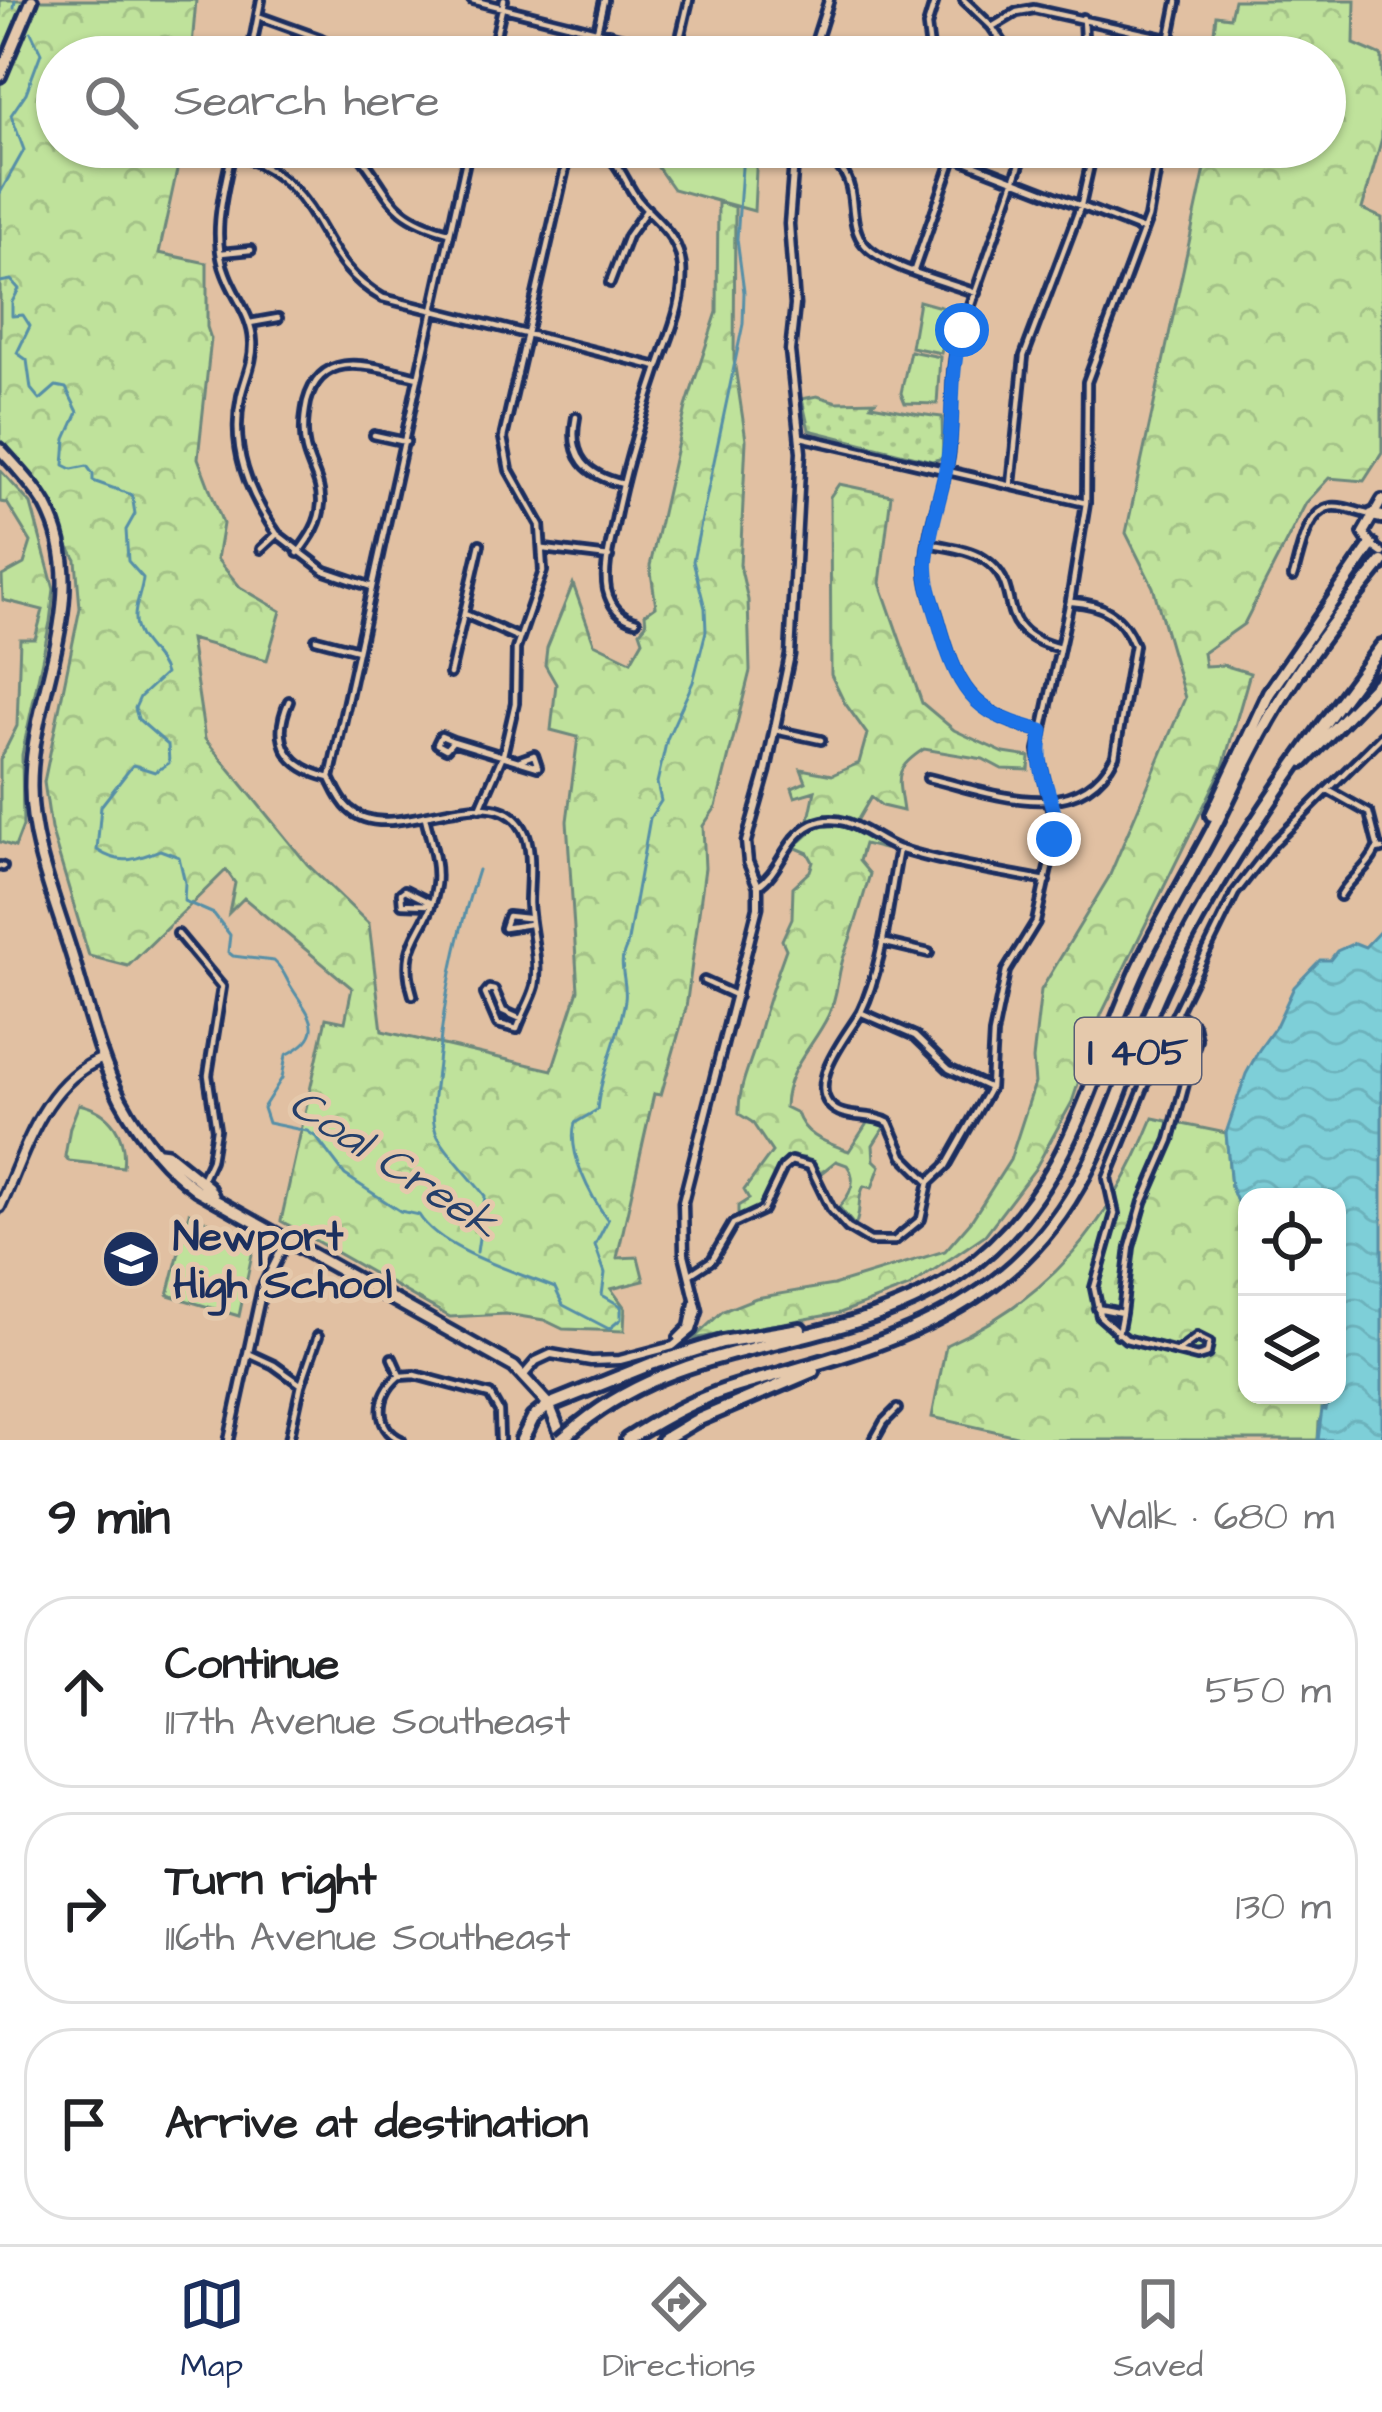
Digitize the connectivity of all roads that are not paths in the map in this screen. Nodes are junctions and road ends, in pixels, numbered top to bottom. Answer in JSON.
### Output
{"nodes":[{"id":1,"x":32,"y":0,"type":"edge"},
{"id":2,"x":261,"y":0,"type":"edge"},
{"id":3,"x":472,"y":0,"type":"edge"},
{"id":4,"x":604,"y":0,"type":"edge"},
{"id":5,"x":689,"y":0,"type":"edge"},
{"id":6,"x":829,"y":0,"type":"edge"},
{"id":7,"x":935,"y":0,"type":"edge"},
{"id":8,"x":964,"y":0,"type":"edge"},
{"id":9,"x":1177,"y":2,"type":"edge"},
{"id":10,"x":503,"y":4,"type":"edge"},
{"id":11,"x":258,"y":16,"type":"junction"},
{"id":12,"x":1083,"y":18,"type":"junction"},
{"id":13,"x":992,"y":27,"type":"junction"},
{"id":14,"x":596,"y":31,"type":"junction"},
{"id":15,"x":254,"y":36,"type":"edge"},
{"id":16,"x":313,"y":36,"type":"edge"},
{"id":17,"x":495,"y":36,"type":"edge"},
{"id":18,"x":595,"y":36,"type":"edge"},
{"id":19,"x":616,"y":36,"type":"edge"},
{"id":20,"x":680,"y":36,"type":"edge"},
{"id":21,"x":818,"y":36,"type":"edge"},
{"id":22,"x":929,"y":36,"type":"edge"},
{"id":23,"x":998,"y":36,"type":"edge"},
{"id":24,"x":1083,"y":36,"type":"edge"},
{"id":25,"x":1157,"y":36,"type":"edge"},
{"id":26,"x":1170,"y":36,"type":"edge"},
{"id":27,"x":0,"y":76,"type":"edge"},
{"id":28,"x":229,"y":168,"type":"edge"},
{"id":29,"x":266,"y":168,"type":"edge"},
{"id":30,"x":368,"y":168,"type":"edge"},
{"id":31,"x":464,"y":168,"type":"edge"},
{"id":32,"x":565,"y":168,"type":"edge"},
{"id":33,"x":620,"y":168,"type":"edge"},
{"id":34,"x":793,"y":168,"type":"edge"},
{"id":35,"x":838,"y":168,"type":"edge"},
{"id":36,"x":950,"y":168,"type":"edge"},
{"id":37,"x":980,"y":168,"type":"edge"},
{"id":38,"x":1021,"y":168,"type":"edge"},
{"id":39,"x":1089,"y":168,"type":"edge"},
{"id":40,"x":1158,"y":168,"type":"edge"},
{"id":41,"x":1017,"y":182,"type":"junction"},
{"id":42,"x":1081,"y":205,"type":"junction"},
{"id":43,"x":647,"y":209,"type":"junction"},
{"id":44,"x":1143,"y":230,"type":"junction"},
{"id":45,"x":449,"y":232,"type":"junction"},
{"id":46,"x":251,"y":250,"type":"dead end"},
{"id":47,"x":221,"y":253,"type":"junction"},
{"id":48,"x":914,"y":269,"type":"junction"},
{"id":49,"x":610,"y":283,"type":"dead end"},
{"id":50,"x":976,"y":293,"type":"junction"},
{"id":51,"x":431,"y":312,"type":"junction"},
{"id":52,"x":278,"y":318,"type":"dead end"},
{"id":53,"x":250,"y":323,"type":"junction"},
{"id":54,"x":527,"y":335,"type":"junction"},
{"id":55,"x":658,"y":367,"type":"junction"},
{"id":56,"x":418,"y":377,"type":"junction"},
{"id":57,"x":576,"y":418,"type":"dead end"},
{"id":58,"x":374,"y":435,"type":"dead end"},
{"id":59,"x":801,"y":437,"type":"junction"},
{"id":60,"x":406,"y":442,"type":"junction"},
{"id":61,"x":0,"y":449,"type":"edge"},
{"id":62,"x":946,"y":470,"type":"junction"},
{"id":63,"x":622,"y":484,"type":"junction"},
{"id":64,"x":1011,"y":485,"type":"junction"},
{"id":65,"x":1382,"y":500,"type":"edge"},
{"id":66,"x":1086,"y":503,"type":"junction"},
{"id":67,"x":1377,"y":516,"type":"edge"},
{"id":68,"x":277,"y":534,"type":"junction"},
{"id":69,"x":929,"y":543,"type":"junction"},
{"id":70,"x":480,"y":544,"type":"dead end"},
{"id":71,"x":261,"y":549,"type":"dead end"},
{"id":72,"x":544,"y":549,"type":"junction"},
{"id":73,"x":298,"y":553,"type":"junction"},
{"id":74,"x":1378,"y":553,"type":"edge"},
{"id":75,"x":609,"y":557,"type":"junction"},
{"id":76,"x":1293,"y":577,"type":"dead end"},
{"id":77,"x":373,"y":587,"type":"junction"},
{"id":78,"x":1070,"y":602,"type":"junction"},
{"id":79,"x":465,"y":614,"type":"junction"},
{"id":80,"x":636,"y":621,"type":"dead end"},
{"id":81,"x":519,"y":638,"type":"junction"},
{"id":82,"x":316,"y":639,"type":"dead end"},
{"id":83,"x":1382,"y":646,"type":"edge"},
{"id":84,"x":1060,"y":648,"type":"junction"},
{"id":85,"x":358,"y":650,"type":"junction"},
{"id":86,"x":450,"y":674,"type":"dead end"},
{"id":87,"x":1382,"y":679,"type":"edge"},
{"id":88,"x":289,"y":701,"type":"dead end"},
{"id":89,"x":775,"y":730,"type":"junction"},
{"id":90,"x":1042,"y":731,"type":"junction"},
{"id":91,"x":1382,"y":736,"type":"edge"},
{"id":92,"x":821,"y":740,"type":"dead end"},
{"id":93,"x":452,"y":741,"type":"dead end"},
{"id":94,"x":502,"y":755,"type":"junction"},
{"id":95,"x":520,"y":760,"type":"dead end"},
{"id":96,"x":330,"y":778,"type":"junction"},
{"id":97,"x":928,"y":778,"type":"dead end"},
{"id":98,"x":1283,"y":778,"type":"junction"},
{"id":99,"x":1328,"y":790,"type":"junction"},
{"id":100,"x":1051,"y":802,"type":"junction"},
{"id":101,"x":480,"y":808,"type":"junction"},
{"id":102,"x":425,"y":815,"type":"junction"},
{"id":103,"x":898,"y":849,"type":"junction"},
{"id":104,"x":1380,"y":849,"type":"edge"},
{"id":105,"x":1046,"y":881,"type":"junction"},
{"id":106,"x":758,"y":886,"type":"junction"},
{"id":107,"x":1340,"y":896,"type":"dead end"},
{"id":108,"x":178,"y":934,"type":"dead end"},
{"id":109,"x":880,"y":942,"type":"junction"},
{"id":110,"x":929,"y":953,"type":"dead end"},
{"id":111,"x":1145,"y":955,"type":"junction"},
{"id":112,"x":704,"y":981,"type":"dead end"},
{"id":113,"x":413,"y":995,"type":"dead end"},
{"id":114,"x":737,"y":996,"type":"junction"},
{"id":115,"x":860,"y":1012,"type":"junction"},
{"id":116,"x":1177,"y":1014,"type":"junction"},
{"id":117,"x":521,"y":1019,"type":"junction"},
{"id":118,"x":104,"y":1058,"type":"junction"},
{"id":119,"x":990,"y":1088,"type":"junction"},
{"id":120,"x":159,"y":1153,"type":"junction"},
{"id":121,"x":201,"y":1182,"type":"junction"},
{"id":122,"x":928,"y":1182,"type":"junction"},
{"id":123,"x":213,"y":1196,"type":"junction"},
{"id":124,"x":0,"y":1208,"type":"edge"},
{"id":125,"x":287,"y":1239,"type":"junction"},
{"id":126,"x":689,"y":1275,"type":"junction"},
{"id":127,"x":1096,"y":1308,"type":"junction"},
{"id":128,"x":1122,"y":1313,"type":"junction"},
{"id":129,"x":866,"y":1320,"type":"junction"},
{"id":130,"x":1118,"y":1334,"type":"junction"},
{"id":131,"x":318,"y":1336,"type":"dead end"},
{"id":132,"x":1177,"y":1352,"type":"junction"},
{"id":133,"x":248,"y":1353,"type":"junction"},
{"id":134,"x":845,"y":1356,"type":"junction"},
{"id":135,"x":392,"y":1358,"type":"dead end"},
{"id":136,"x":524,"y":1375,"type":"junction"},
{"id":137,"x":400,"y":1376,"type":"junction"},
{"id":138,"x":301,"y":1385,"type":"junction"},
{"id":139,"x":549,"y":1405,"type":"junction"},
{"id":140,"x":897,"y":1409,"type":"dead end"},
{"id":141,"x":229,"y":1440,"type":"edge"},
{"id":142,"x":290,"y":1440,"type":"edge"},
{"id":143,"x":401,"y":1440,"type":"edge"},
{"id":144,"x":500,"y":1440,"type":"edge"},
{"id":145,"x":522,"y":1440,"type":"edge"},
{"id":146,"x":562,"y":1440,"type":"edge"},
{"id":147,"x":627,"y":1440,"type":"edge"},
{"id":148,"x":663,"y":1440,"type":"edge"},
{"id":149,"x":874,"y":1440,"type":"edge"}],
"edges":[{"from":1,"to":27,"type":"main road"},
{"from":2,"to":11,"type":"street"},
{"from":3,"to":10,"type":"street"},
{"from":4,"to":14,"type":"street"},
{"from":5,"to":20,"type":"street"},
{"from":6,"to":21,"type":"street"},
{"from":7,"to":22,"type":"street"},
{"from":8,"to":13,"type":"street"},
{"from":9,"to":26,"type":"street"},
{"from":10,"to":14,"type":"street"},
{"from":10,"to":17,"type":"street"},
{"from":11,"to":15,"type":"street"},
{"from":11,"to":16,"type":"street"},
{"from":12,"to":13,"type":"street"},
{"from":12,"to":24,"type":"street"},
{"from":12,"to":25,"type":"street"},
{"from":13,"to":23,"type":"street"},
{"from":14,"to":18,"type":"street"},
{"from":14,"to":19,"type":"street"},
{"from":28,"to":47,"type":"street"},
{"from":29,"to":51,"type":"street"},
{"from":30,"to":45,"type":"street"},
{"from":31,"to":45,"type":"street"},
{"from":32,"to":54,"type":"street"},
{"from":33,"to":43,"type":"street"},
{"from":34,"to":59,"type":"street"},
{"from":35,"to":48,"type":"street"},
{"from":36,"to":48,"type":"street"},
{"from":37,"to":41,"type":"street"},
{"from":38,"to":41,"type":"street"},
{"from":39,"to":42,"type":"street"},
{"from":40,"to":44,"type":"street"},
{"from":41,"to":42,"type":"street"},
{"from":41,"to":50,"type":"street"},
{"from":42,"to":44,"type":"street"},
{"from":42,"to":64,"type":"street"},
{"from":43,"to":49,"type":"street"},
{"from":43,"to":55,"type":"street"},
{"from":44,"to":66,"type":"street"},
{"from":45,"to":51,"type":"street"},
{"from":46,"to":47,"type":"street"},
{"from":47,"to":53,"type":"street"},
{"from":48,"to":50,"type":"street"},
{"from":50,"to":62,"type":"street"},
{"from":51,"to":54,"type":"street"},
{"from":51,"to":56,"type":"street"},
{"from":52,"to":53,"type":"street"},
{"from":53,"to":68,"type":"street"},
{"from":54,"to":55,"type":"street"},
{"from":54,"to":72,"type":"street"},
{"from":55,"to":63,"type":"street"},
{"from":56,"to":60,"type":"street"},
{"from":56,"to":73,"type":"street"},
{"from":57,"to":63,"type":"street"},
{"from":58,"to":60,"type":"street"},
{"from":59,"to":62,"type":"street"},
{"from":59,"to":89,"type":"street"},
{"from":60,"to":77,"type":"street"},
{"from":61,"to":118,"type":"main road"},
{"from":62,"to":64,"type":"street"},
{"from":62,"to":69,"type":"street"},
{"from":63,"to":75,"type":"street"},
{"from":64,"to":66,"type":"street"},
{"from":65,"to":67,"type":"main road"},
{"from":66,"to":78,"type":"street"},
{"from":67,"to":74,"type":"main road"},
{"from":67,"to":76,"type":"street"},
{"from":68,"to":71,"type":"street"},
{"from":68,"to":73,"type":"street"},
{"from":69,"to":84,"type":"street"},
{"from":69,"to":90,"type":"street"},
{"from":70,"to":79,"type":"street"},
{"from":72,"to":75,"type":"street"},
{"from":72,"to":81,"type":"street"},
{"from":73,"to":77,"type":"street"},
{"from":74,"to":111,"type":"highway","number":"I 405"},
{"from":74,"to":111,"type":"highway"},
{"from":75,"to":80,"type":"street"},
{"from":77,"to":85,"type":"street"},
{"from":78,"to":84,"type":"street"},
{"from":78,"to":100,"type":"street"},
{"from":79,"to":81,"type":"street"},
{"from":79,"to":86,"type":"street"},
{"from":81,"to":94,"type":"street"},
{"from":82,"to":85,"type":"street"},
{"from":83,"to":98,"type":"highway","number":"I 405"},
{"from":84,"to":90,"type":"street"},
{"from":85,"to":96,"type":"street"},
{"from":87,"to":98,"type":"highway"},
{"from":88,"to":96,"type":"street"},
{"from":89,"to":92,"type":"street"},
{"from":89,"to":106,"type":"street"},
{"from":90,"to":100,"type":"street"},
{"from":91,"to":99,"type":"street"},
{"from":93,"to":94,"type":"street"},
{"from":94,"to":95,"type":"street"},
{"from":94,"to":101,"type":"street"},
{"from":96,"to":102,"type":"street"},
{"from":97,"to":100,"type":"street"},
{"from":98,"to":134,"type":"highway","number":"I 405"},
{"from":99,"to":104,"type":"street"},
{"from":99,"to":116,"type":"street"},
{"from":100,"to":105,"type":"street"},
{"from":101,"to":102,"type":"street"},
{"from":101,"to":117,"type":"street"},
{"from":102,"to":113,"type":"street"},
{"from":103,"to":105,"type":"street"},
{"from":103,"to":106,"type":"street"},
{"from":103,"to":109,"type":"street"},
{"from":104,"to":107,"type":"street"},
{"from":105,"to":119,"type":"street"},
{"from":106,"to":114,"type":"street"},
{"from":108,"to":121,"type":"street"},
{"from":109,"to":110,"type":"street"},
{"from":109,"to":115,"type":"street"},
{"from":111,"to":129,"type":"highway","number":"I 405"},
{"from":112,"to":114,"type":"street"},
{"from":114,"to":126,"type":"street"},
{"from":115,"to":119,"type":"street"},
{"from":115,"to":122,"type":"street"},
{"from":116,"to":127,"type":"street"},
{"from":116,"to":128,"type":"street"},
{"from":117,"to":117,"type":"street"},
{"from":118,"to":120,"type":"main road"},
{"from":118,"to":124,"type":"main road"},
{"from":119,"to":122,"type":"street"},
{"from":120,"to":121,"type":"main road"},
{"from":120,"to":123,"type":"main road"},
{"from":121,"to":123,"type":"main road"},
{"from":122,"to":126,"type":"street"},
{"from":123,"to":125,"type":"main road"},
{"from":125,"to":133,"type":"street"},
{"from":125,"to":136,"type":"main road"},
{"from":126,"to":136,"type":"street"},
{"from":127,"to":128,"type":"street"},
{"from":127,"to":130,"type":"street"},
{"from":128,"to":130,"type":"street"},
{"from":129,"to":139,"type":"highway"},
{"from":129,"to":146,"type":"highway","number":"I 405","bridge":true},
{"from":130,"to":132,"type":"street"},
{"from":131,"to":138,"type":"street"},
{"from":132,"to":132,"type":"street"},
{"from":133,"to":138,"type":"street"},
{"from":133,"to":141,"type":"street"},
{"from":134,"to":147,"type":"highway","number":"I 405"},
{"from":134,"to":148,"type":"highway"},
{"from":135,"to":137,"type":"street"},
{"from":136,"to":139,"type":"main road"},
{"from":137,"to":143,"type":"street"},
{"from":137,"to":144,"type":"street"},
{"from":138,"to":142,"type":"street"},
{"from":139,"to":145,"type":"highway"},
{"from":139,"to":146,"type":"main road"},
{"from":140,"to":149,"type":"street"}]}
